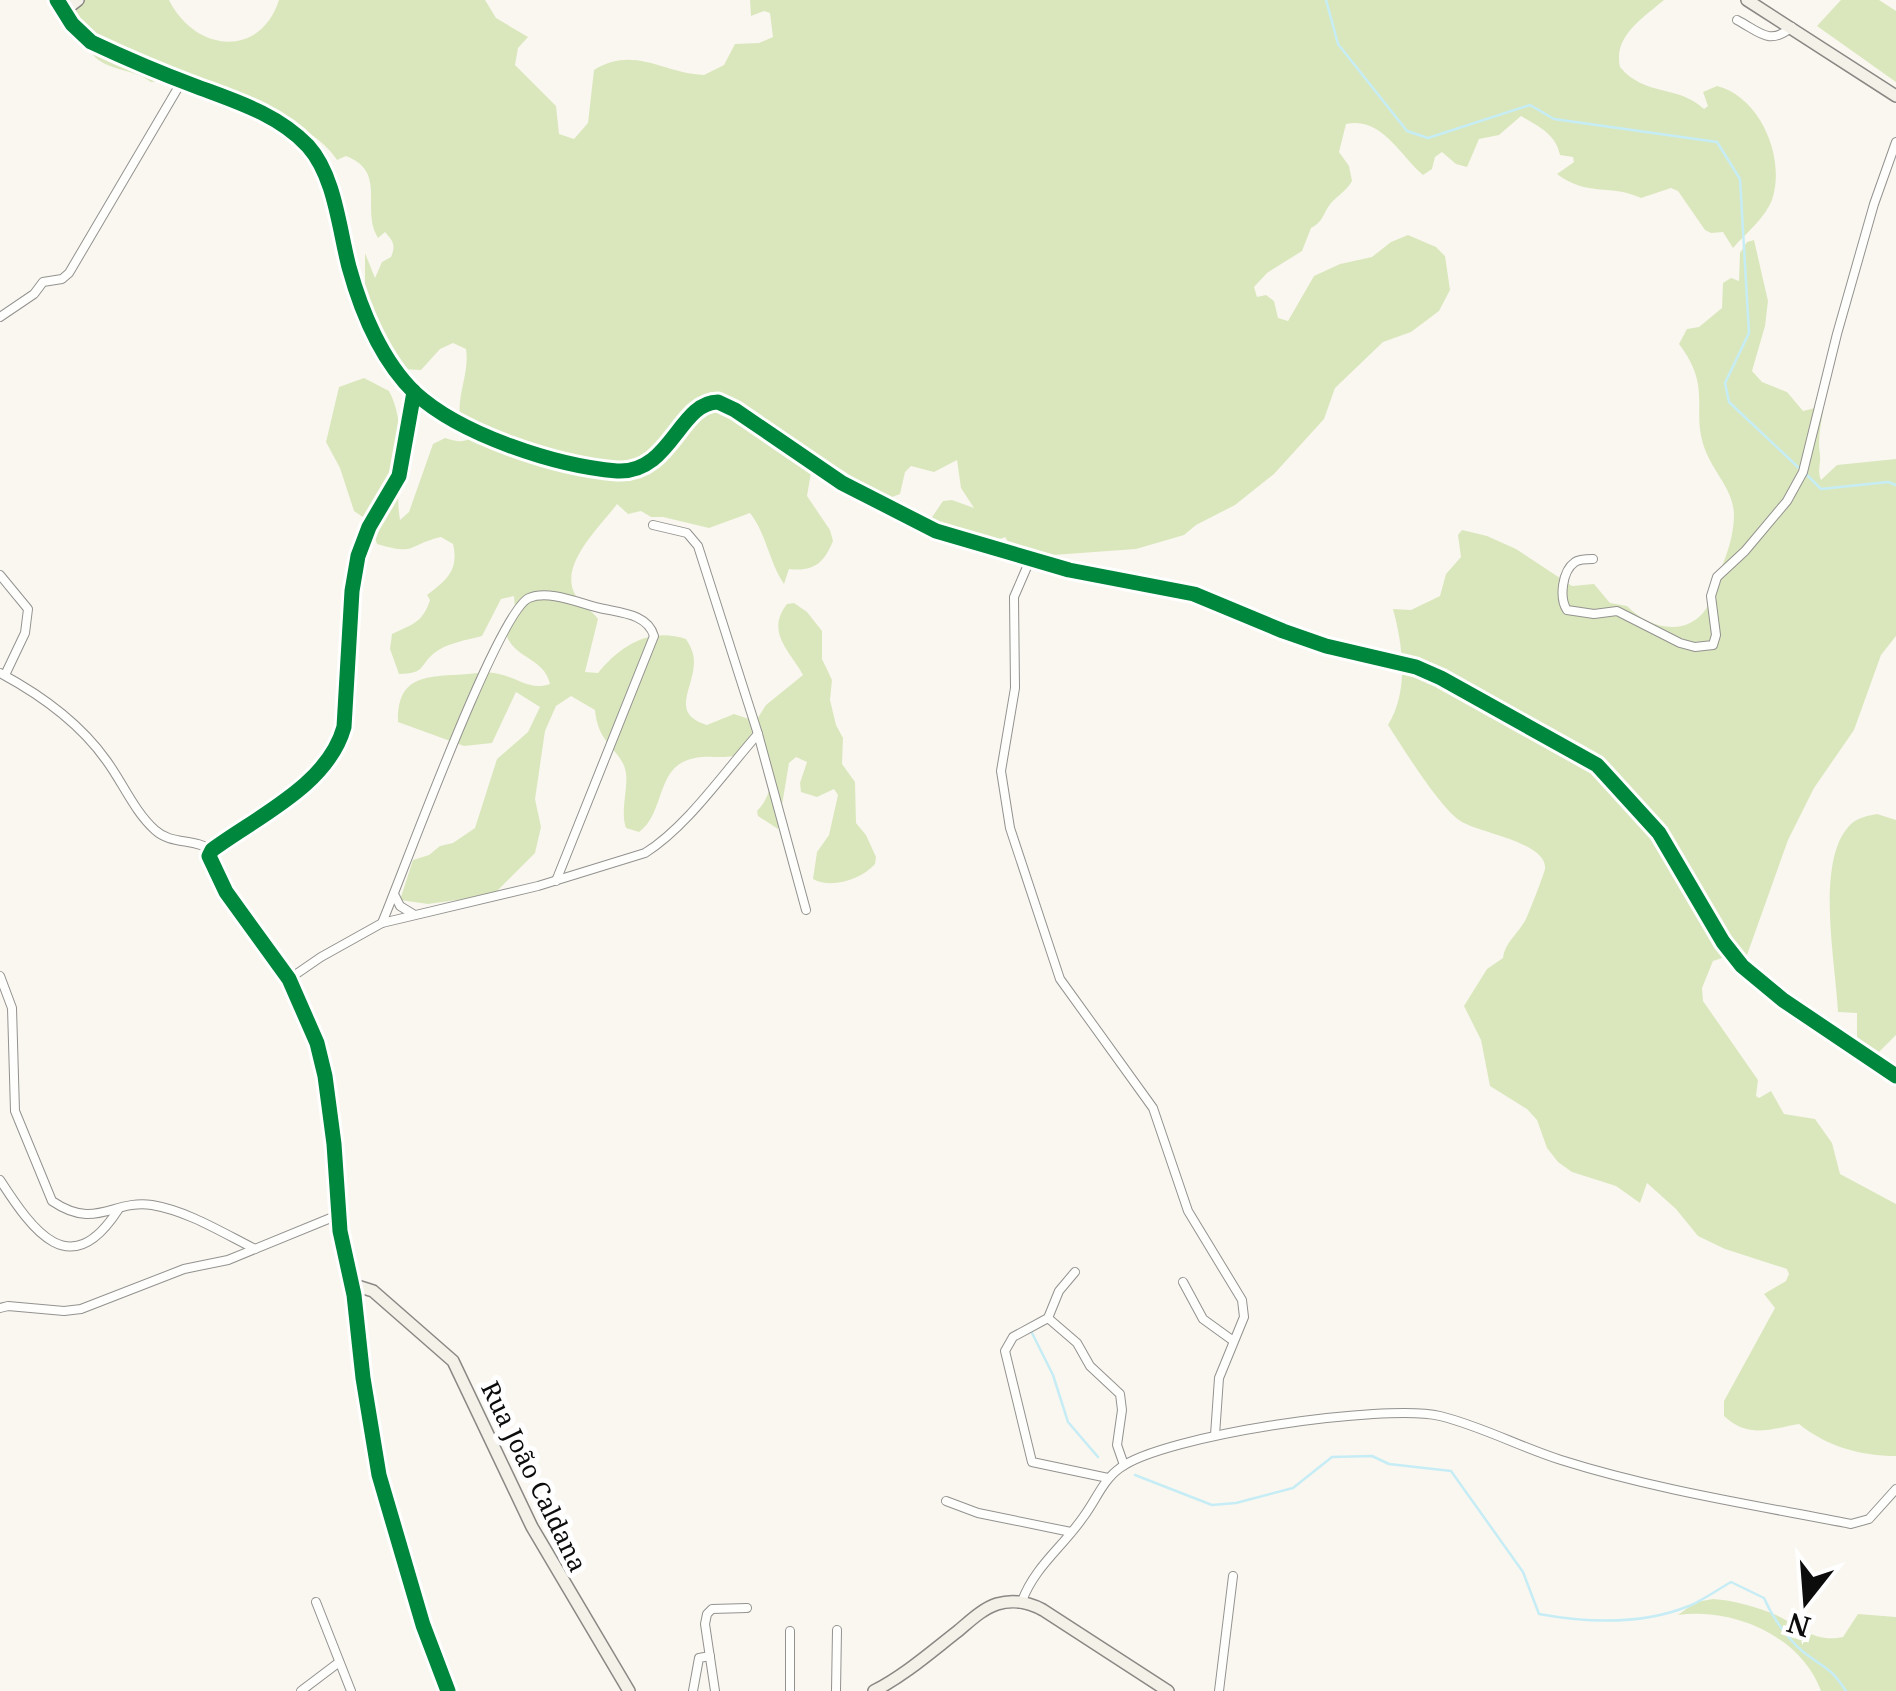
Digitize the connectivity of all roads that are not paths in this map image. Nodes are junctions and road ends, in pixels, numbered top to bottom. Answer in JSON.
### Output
{"nodes":[{"id":1,"x":78,"y":0,"type":"edge"},
{"id":2,"x":1748,"y":0,"type":"edge"},
{"id":3,"x":60,"y":6,"type":"edge"},
{"id":4,"x":1737,"y":20,"type":"dead end"},
{"id":5,"x":1792,"y":27,"type":"junction"},
{"id":6,"x":182,"y":81,"type":"junction"},
{"id":7,"x":1896,"y":96,"type":"edge"},
{"id":8,"x":1896,"y":142,"type":"edge"},
{"id":9,"x":0,"y":317,"type":"edge"},
{"id":10,"x":414,"y":392,"type":"junction"},
{"id":11,"x":653,"y":526,"type":"dead end"},
{"id":12,"x":1593,"y":559,"type":"dead end"},
{"id":13,"x":1030,"y":560,"type":"junction"},
{"id":14,"x":0,"y":574,"type":"edge"},
{"id":15,"x":2,"y":674,"type":"edge"},
{"id":16,"x":758,"y":734,"type":"junction"},
{"id":17,"x":212,"y":850,"type":"junction"},
{"id":18,"x":556,"y":881,"type":"junction"},
{"id":19,"x":394,"y":894,"type":"junction"},
{"id":20,"x":806,"y":910,"type":"dead end"},
{"id":21,"x":412,"y":914,"type":"junction"},
{"id":22,"x":382,"y":923,"type":"junction"},
{"id":23,"x":0,"y":976,"type":"edge"},
{"id":24,"x":289,"y":979,"type":"junction"},
{"id":25,"x":1896,"y":1076,"type":"edge"},
{"id":26,"x":0,"y":1180,"type":"edge"},
{"id":27,"x":118,"y":1210,"type":"junction"},
{"id":28,"x":338,"y":1215,"type":"junction"},
{"id":29,"x":256,"y":1249,"type":"junction"},
{"id":30,"x":1075,"y":1272,"type":"dead end"},
{"id":31,"x":1183,"y":1282,"type":"dead end"},
{"id":32,"x":353,"y":1290,"type":"junction"},
{"id":33,"x":0,"y":1308,"type":"edge"},
{"id":34,"x":1048,"y":1318,"type":"junction"},
{"id":35,"x":1232,"y":1340,"type":"junction"},
{"id":36,"x":1215,"y":1435,"type":"junction"},
{"id":37,"x":1124,"y":1464,"type":"junction"},
{"id":38,"x":1108,"y":1478,"type":"junction"},
{"id":39,"x":1896,"y":1489,"type":"edge"},
{"id":40,"x":946,"y":1501,"type":"dead end"},
{"id":41,"x":1071,"y":1532,"type":"junction"},
{"id":42,"x":1233,"y":1576,"type":"dead end"},
{"id":43,"x":316,"y":1602,"type":"dead end"},
{"id":44,"x":1022,"y":1602,"type":"junction"},
{"id":45,"x":747,"y":1608,"type":"dead end"},
{"id":46,"x":838,"y":1630,"type":"dead end"},
{"id":47,"x":790,"y":1631,"type":"dead end"},
{"id":48,"x":710,"y":1656,"type":"junction"},
{"id":49,"x":338,"y":1663,"type":"junction"},
{"id":50,"x":301,"y":1691,"type":"edge"},
{"id":51,"x":351,"y":1691,"type":"edge"},
{"id":52,"x":448,"y":1691,"type":"edge"},
{"id":53,"x":629,"y":1691,"type":"edge"},
{"id":54,"x":693,"y":1691,"type":"edge"},
{"id":55,"x":715,"y":1691,"type":"edge"},
{"id":56,"x":790,"y":1691,"type":"edge"},
{"id":57,"x":836,"y":1691,"type":"edge"},
{"id":58,"x":874,"y":1691,"type":"edge"},
{"id":59,"x":1168,"y":1691,"type":"edge"},
{"id":60,"x":1219,"y":1691,"type":"edge"}],
"edges":[{"from":1,"to":3,"type":"street"},
{"from":2,"to":5,"type":"street"},
{"from":3,"to":6,"type":"street"},
{"from":4,"to":5,"type":"street"},
{"from":5,"to":7,"type":"street"},
{"from":6,"to":9,"type":"street"},
{"from":6,"to":10,"type":"street"},
{"from":8,"to":12,"type":"street"},
{"from":10,"to":13,"type":"street"},
{"from":10,"to":17,"type":"street"},
{"from":11,"to":16,"type":"street"},
{"from":13,"to":25,"type":"street"},
{"from":13,"to":35,"type":"street"},
{"from":14,"to":15,"type":"street"},
{"from":15,"to":17,"type":"street"},
{"from":16,"to":18,"type":"street"},
{"from":16,"to":20,"type":"street"},
{"from":17,"to":24,"type":"street"},
{"from":18,"to":19,"type":"street"},
{"from":18,"to":21,"type":"street"},
{"from":19,"to":21,"type":"street"},
{"from":19,"to":22,"type":"street"},
{"from":21,"to":22,"type":"street"},
{"from":22,"to":24,"type":"street"},
{"from":23,"to":27,"type":"street"},
{"from":24,"to":28,"type":"street"},
{"from":26,"to":27,"type":"street"},
{"from":27,"to":29,"type":"street"},
{"from":28,"to":29,"type":"street"},
{"from":28,"to":32,"type":"street"},
{"from":29,"to":33,"type":"street"},
{"from":30,"to":34,"type":"street"},
{"from":31,"to":35,"type":"street"},
{"from":32,"to":52,"type":"street"},
{"from":32,"to":53,"type":"street","name":"Rua João Caldana"},
{"from":34,"to":37,"type":"street"},
{"from":34,"to":38,"type":"street"},
{"from":35,"to":36,"type":"street"},
{"from":36,"to":37,"type":"street"},
{"from":36,"to":39,"type":"street"},
{"from":37,"to":38,"type":"street"},
{"from":38,"to":41,"type":"street"},
{"from":40,"to":41,"type":"street"},
{"from":41,"to":44,"type":"street"},
{"from":42,"to":60,"type":"street"},
{"from":43,"to":49,"type":"street"},
{"from":44,"to":58,"type":"street"},
{"from":44,"to":59,"type":"street"},
{"from":45,"to":48,"type":"street"},
{"from":46,"to":57,"type":"street"},
{"from":47,"to":56,"type":"street"},
{"from":48,"to":54,"type":"street"},
{"from":48,"to":55,"type":"street"},
{"from":49,"to":50,"type":"street"},
{"from":49,"to":51,"type":"street"}]}
